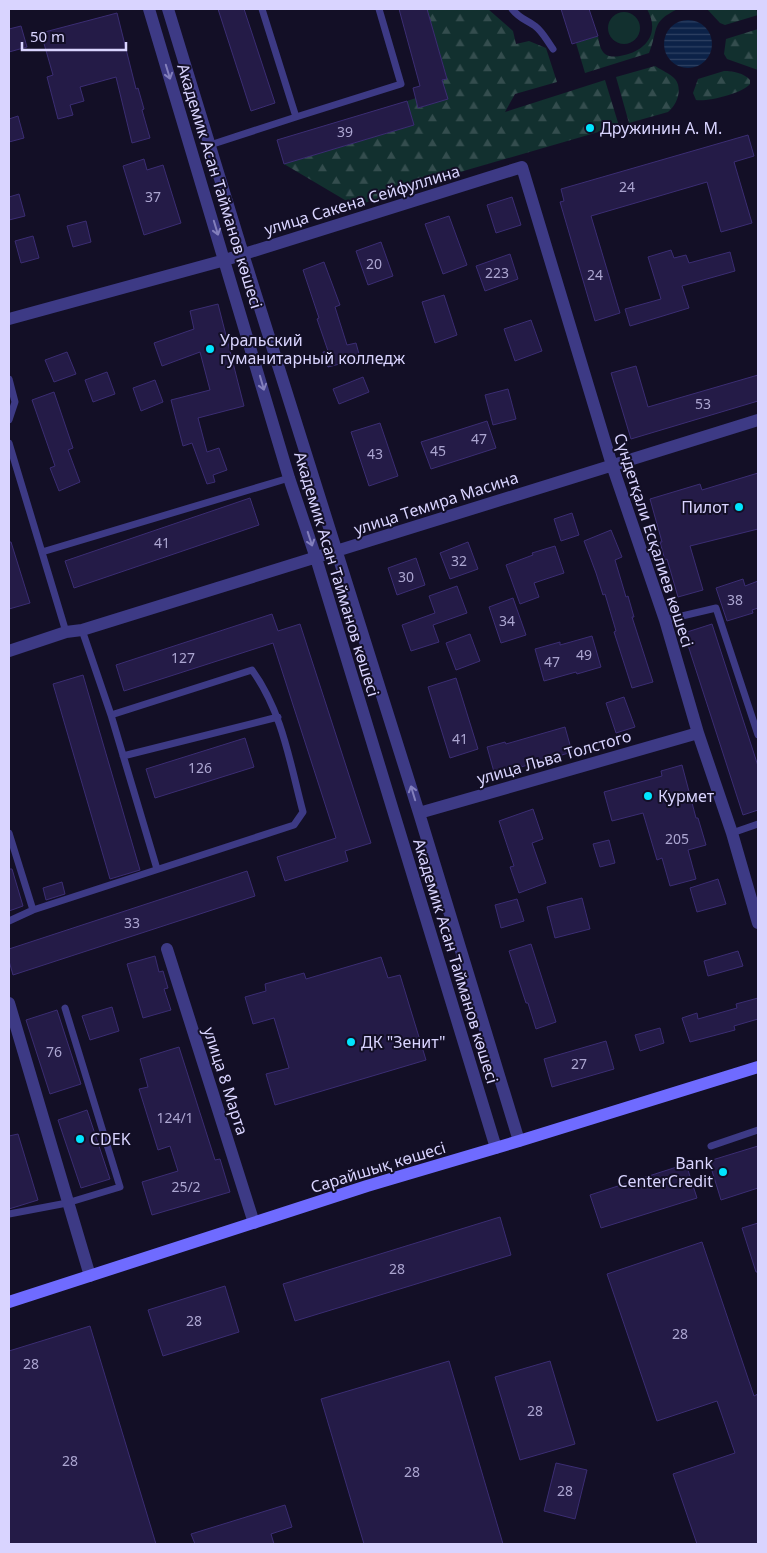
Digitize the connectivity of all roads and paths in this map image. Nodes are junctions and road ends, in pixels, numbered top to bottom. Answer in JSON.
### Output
{"nodes":[{"id":1,"x":149,"y":9,"type":"edge"},
{"id":2,"x":168,"y":9,"type":"edge"},
{"id":3,"x":262,"y":9,"type":"edge"},
{"id":4,"x":379,"y":9,"type":"edge"},
{"id":5,"x":512,"y":9,"type":"edge"},
{"id":6,"x":552,"y":49,"type":"dead end"},
{"id":7,"x":296,"y":117,"type":"junction"},
{"id":8,"x":210,"y":145,"type":"junction"},
{"id":9,"x":522,"y":167,"type":"joint"},
{"id":10,"x":243,"y":254,"type":"junction"},
{"id":11,"x":226,"y":260,"type":"junction"},
{"id":12,"x":9,"y":319,"type":"edge"},
{"id":13,"x":9,"y":379,"type":"edge"},
{"id":14,"x":9,"y":420,"type":"edge"},
{"id":15,"x":758,"y":420,"type":"edge"},
{"id":16,"x":9,"y":443,"type":"edge"},
{"id":17,"x":612,"y":465,"type":"junction"},
{"id":18,"x":289,"y":478,"type":"junction"},
{"id":19,"x":42,"y":552,"type":"junction"},
{"id":20,"x":337,"y":552,"type":"junction"},
{"id":21,"x":316,"y":558,"type":"junction"},
{"id":22,"x":665,"y":620,"type":"junction"},
{"id":23,"x":82,"y":630,"type":"junction"},
{"id":24,"x":66,"y":632,"type":"junction"},
{"id":25,"x":9,"y":652,"type":"edge"},
{"id":26,"x":111,"y":715,"type":"junction"},
{"id":27,"x":278,"y":717,"type":"junction"},
{"id":28,"x":698,"y":733,"type":"junction"},
{"id":29,"x":758,"y":734,"type":"edge"},
{"id":30,"x":123,"y":756,"type":"junction"},
{"id":31,"x":419,"y":812,"type":"junction"},
{"id":32,"x":758,"y":824,"type":"edge"},
{"id":33,"x":9,"y":833,"type":"edge"},
{"id":34,"x":732,"y":833,"type":"junction"},
{"id":35,"x":157,"y":870,"type":"junction"},
{"id":36,"x":33,"y":910,"type":"junction"},
{"id":37,"x":9,"y":921,"type":"edge"},
{"id":38,"x":758,"y":923,"type":"edge"},
{"id":39,"x":167,"y":949,"type":"dead end"},
{"id":40,"x":9,"y":1005,"type":"edge"},
{"id":41,"x":65,"y":1008,"type":"dead end"},
{"id":42,"x":758,"y":1067,"type":"edge"},
{"id":43,"x":758,"y":1130,"type":"edge"},
{"id":44,"x":519,"y":1142,"type":"junction"},
{"id":45,"x":711,"y":1146,"type":"dead end"},
{"id":46,"x":496,"y":1148,"type":"junction"},
{"id":47,"x":67,"y":1203,"type":"junction"},
{"id":48,"x":9,"y":1214,"type":"edge"},
{"id":49,"x":254,"y":1223,"type":"junction"},
{"id":50,"x":90,"y":1276,"type":"junction"},
{"id":51,"x":9,"y":1302,"type":"edge"}],
"edges":[{"from":1,"to":11,"type":"street","name":"Академик Асан Тайманов көшесі","one_way":true},
{"from":2,"to":8,"type":"street","name":"Академик Асан Тайманов көшесі"},
{"from":3,"to":7,"type":"lane"},
{"from":4,"to":7,"type":"lane"},
{"from":5,"to":6,"type":"lane"},
{"from":7,"to":8,"type":"lane"},
{"from":8,"to":10,"type":"street","name":"Академик Асан Тайманов көшесі"},
{"from":9,"to":10,"type":"street","name":"улица Сакена Сейфуллина"},
{"from":9,"to":17,"type":"street","name":"Сүндетқали Есқалиев көшесі"},
{"from":10,"to":11,"type":"street","name":"улица Сакена Сейфуллина"},
{"from":10,"to":20,"type":"street","name":"Академик Асан Тайманов көшесі"},
{"from":11,"to":12,"type":"street","name":"улица Сакена Сейфуллина"},
{"from":11,"to":18,"type":"street","name":"Академик Асан Тайманов көшесі","one_way":true},
{"from":13,"to":14,"type":"lane"},
{"from":15,"to":17,"type":"street","name":"улица Темира Масина"},
{"from":16,"to":19,"type":"lane"},
{"from":17,"to":20,"type":"street","name":"улица Темира Масина"},
{"from":17,"to":22,"type":"street","name":"Сүндетқали Есқалиев көшесі"},
{"from":18,"to":19,"type":"lane"},
{"from":18,"to":21,"type":"street","name":"Академик Асан Тайманов көшесі","one_way":true},
{"from":19,"to":24,"type":"lane"},
{"from":20,"to":21,"type":"street","name":"улица Темира Масина"},
{"from":31,"to":20,"type":"street","name":"Академик Асан Тайманов көшесі","one_way":true},
{"from":21,"to":23,"type":"street","name":"улица Темира Масина"},
{"from":21,"to":46,"type":"street","name":"Академик Асан Тайманов көшесі"},
{"from":22,"to":28,"type":"street","name":"Сүндетқали Есқалиев көшесі"},
{"from":22,"to":29,"type":"lane"},
{"from":23,"to":24,"type":"street","name":"улица Темира Масина"},
{"from":23,"to":26,"type":"lane"},
{"from":24,"to":25,"type":"street","name":"улица Темира Масина"},
{"from":26,"to":27,"type":"lane"},
{"from":26,"to":30,"type":"lane"},
{"from":27,"to":30,"type":"lane"},
{"from":27,"to":35,"type":"lane"},
{"from":28,"to":31,"type":"street","name":"улица Льва Толстого"},
{"from":28,"to":34,"type":"street","name":"Сүндетқали Есқалиев көшесі"},
{"from":30,"to":35,"type":"lane"},
{"from":31,"to":44,"type":"street","name":"Академик Асан Тайманов көшесі"},
{"from":32,"to":34,"type":"lane"},
{"from":33,"to":36,"type":"lane"},
{"from":34,"to":38,"type":"street","name":"Сүндетқали Есқалиев көшесі"},
{"from":35,"to":36,"type":"lane"},
{"from":36,"to":37,"type":"lane"},
{"from":39,"to":49,"type":"street","name":"улица 8 Марта"},
{"from":40,"to":47,"type":"street"},
{"from":41,"to":47,"type":"lane"},
{"from":42,"to":44,"type":"street","name":"Сарайшық көшесі"},
{"from":43,"to":45,"type":"lane"},
{"from":44,"to":46,"type":"street","name":"Сарайшық көшесі"},
{"from":46,"to":49,"type":"street","name":"Сарайшық көшесі"},
{"from":47,"to":48,"type":"lane"},
{"from":47,"to":50,"type":"street"},
{"from":49,"to":50,"type":"street","name":"Сарайшық көшесі"},
{"from":50,"to":51,"type":"street","name":"Сарайшық көшесі"}]}
